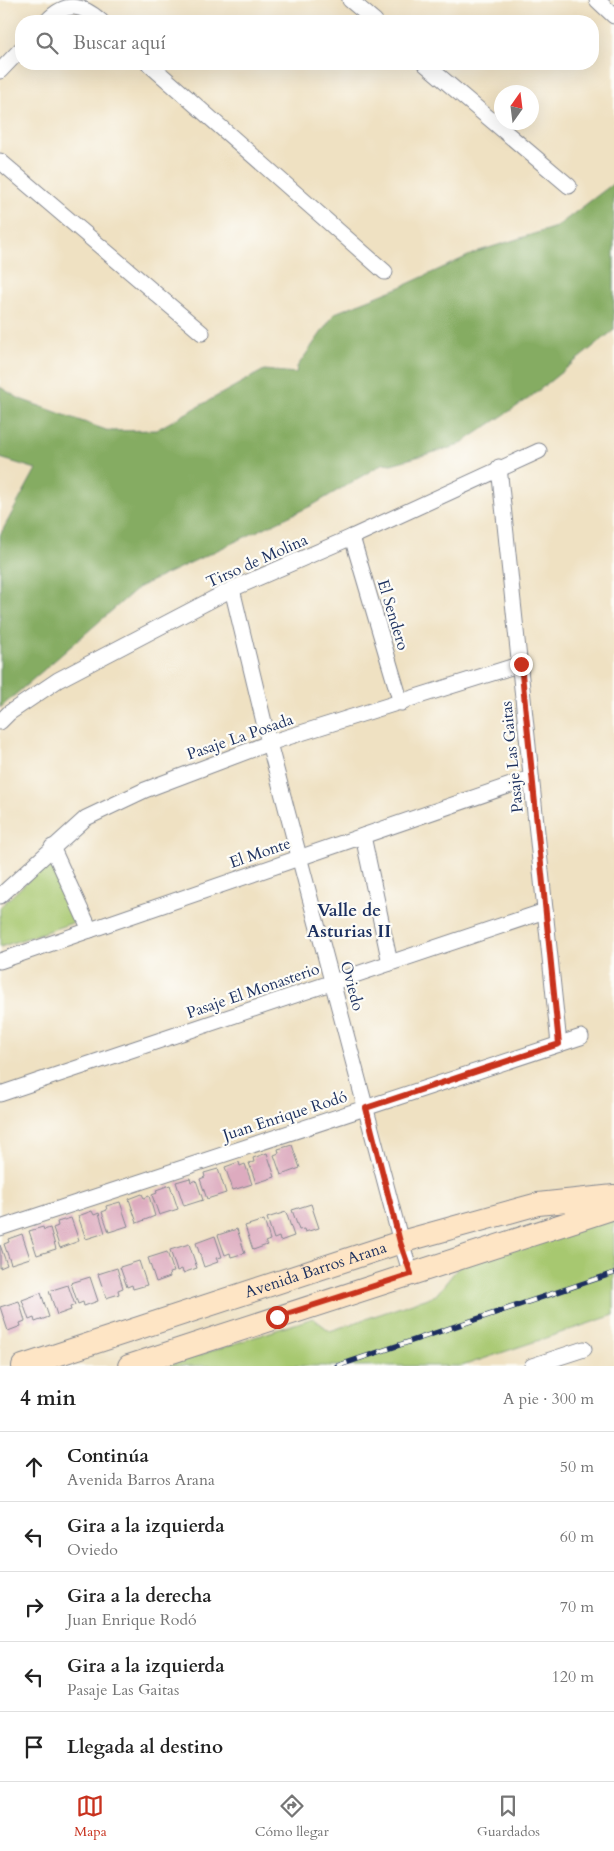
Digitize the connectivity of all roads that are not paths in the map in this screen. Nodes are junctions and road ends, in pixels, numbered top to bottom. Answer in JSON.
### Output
{"nodes":[{"id":1,"x":350,"y":0,"type":"edge"},
{"id":2,"x":597,"y":0,"type":"edge"},
{"id":3,"x":54,"y":15,"type":"edge"},
{"id":4,"x":95,"y":15,"type":"edge"},
{"id":5,"x":368,"y":15,"type":"edge"},
{"id":6,"x":614,"y":16,"type":"edge"},
{"id":7,"x":15,"y":55,"type":"edge"},
{"id":8,"x":156,"y":70,"type":"edge"},
{"id":9,"x":432,"y":70,"type":"edge"},
{"id":10,"x":0,"y":71,"type":"edge"},
{"id":11,"x":0,"y":161,"type":"edge"},
{"id":12,"x":568,"y":186,"type":"dead end"},
{"id":13,"x":385,"y":272,"type":"dead end"},
{"id":14,"x":202,"y":333,"type":"dead end"},
{"id":15,"x":539,"y":451,"type":"dead end"},
{"id":16,"x":499,"y":468,"type":"junction"},
{"id":17,"x":352,"y":537,"type":"junction"},
{"id":18,"x":232,"y":589,"type":"junction"},
{"id":19,"x":521,"y":664,"type":"junction"},
{"id":20,"x":401,"y":703,"type":"junction"},
{"id":21,"x":0,"y":722,"type":"edge"},
{"id":22,"x":269,"y":743,"type":"junction"},
{"id":23,"x":531,"y":778,"type":"junction"},
{"id":24,"x":363,"y":836,"type":"junction"},
{"id":25,"x":52,"y":848,"type":"junction"},
{"id":26,"x":300,"y":857,"type":"junction"},
{"id":27,"x":0,"y":896,"type":"edge"},
{"id":28,"x":545,"y":911,"type":"junction"},
{"id":29,"x":90,"y":930,"type":"junction"},
{"id":30,"x":0,"y":961,"type":"edge"},
{"id":31,"x":390,"y":963,"type":"junction"},
{"id":32,"x":333,"y":982,"type":"junction"},
{"id":33,"x":581,"y":1037,"type":"dead end"},
{"id":34,"x":559,"y":1044,"type":"junction"},
{"id":35,"x":0,"y":1094,"type":"edge"},
{"id":36,"x":366,"y":1108,"type":"junction"},
{"id":37,"x":614,"y":1196,"type":"edge"},
{"id":38,"x":614,"y":1208,"type":"edge"},
{"id":39,"x":0,"y":1228,"type":"edge"},
{"id":40,"x":400,"y":1242,"type":"junction"},
{"id":41,"x":411,"y":1274,"type":"junction"},
{"id":42,"x":584,"y":1349,"type":"dead end"},
{"id":43,"x":23,"y":1366,"type":"edge"},
{"id":44,"x":129,"y":1366,"type":"edge"},
{"id":45,"x":532,"y":1366,"type":"edge"}],
"edges":[{"from":1,"to":5,"type":"street"},
{"from":2,"to":6,"type":"street"},
{"from":3,"to":4,"type":"street"},
{"from":7,"to":10,"type":"street"},
{"from":8,"to":13,"type":"street"},
{"from":9,"to":12,"type":"street"},
{"from":11,"to":14,"type":"street"},
{"from":15,"to":16,"type":"street","name":"Tirso de Molina"},
{"from":16,"to":17,"type":"street","name":"Tirso de Molina"},
{"from":16,"to":19,"type":"street","name":"Pasaje Las Gaitas"},
{"from":17,"to":18,"type":"street","name":"Tirso de Molina"},
{"from":17,"to":20,"type":"street","name":"El Sendero"},
{"from":18,"to":21,"type":"street","name":"Tirso de Molina"},
{"from":18,"to":22,"type":"street","name":"Oviedo"},
{"from":19,"to":20,"type":"street","name":"Pasaje La Posada"},
{"from":19,"to":23,"type":"street","name":"Pasaje Las Gaitas"},
{"from":20,"to":22,"type":"street","name":"Pasaje La Posada"},
{"from":22,"to":25,"type":"street","name":"Pasaje La Posada"},
{"from":22,"to":26,"type":"street","name":"Oviedo"},
{"from":23,"to":24,"type":"street","name":"El Monte"},
{"from":23,"to":28,"type":"street","name":"Pasaje Las Gaitas"},
{"from":24,"to":26,"type":"street","name":"El Monte"},
{"from":24,"to":31,"type":"street"},
{"from":25,"to":27,"type":"street","name":"Pasaje La Posada"},
{"from":25,"to":29,"type":"street"},
{"from":26,"to":29,"type":"street","name":"El Monte"},
{"from":26,"to":32,"type":"street","name":"Oviedo"},
{"from":28,"to":31,"type":"street","name":"Pasaje El Monasterio"},
{"from":28,"to":34,"type":"street","name":"Pasaje Las Gaitas"},
{"from":29,"to":30,"type":"street","name":"El Monte"},
{"from":31,"to":32,"type":"street","name":"Pasaje El Monasterio"},
{"from":32,"to":35,"type":"street","name":"Pasaje El Monasterio"},
{"from":32,"to":36,"type":"street","name":"Oviedo"},
{"from":33,"to":34,"type":"street","name":"Juan Enrique Rodó"},
{"from":34,"to":36,"type":"street","name":"Juan Enrique Rodó"},
{"from":36,"to":39,"type":"street","name":"Juan Enrique Rodó"},
{"from":36,"to":40,"type":"street","name":"Oviedo"},
{"from":37,"to":40,"type":"main road","name":"Avenida Barros Arana"},
{"from":38,"to":41,"type":"main road","name":"Avenida Barros Arana"},
{"from":40,"to":41,"type":"street","name":"Oviedo"},
{"from":40,"to":43,"type":"main road","name":"Avenida Barros Arana"},
{"from":41,"to":44,"type":"main road","name":"Avenida Barros Arana"},
{"from":42,"to":45,"type":"street"}]}
